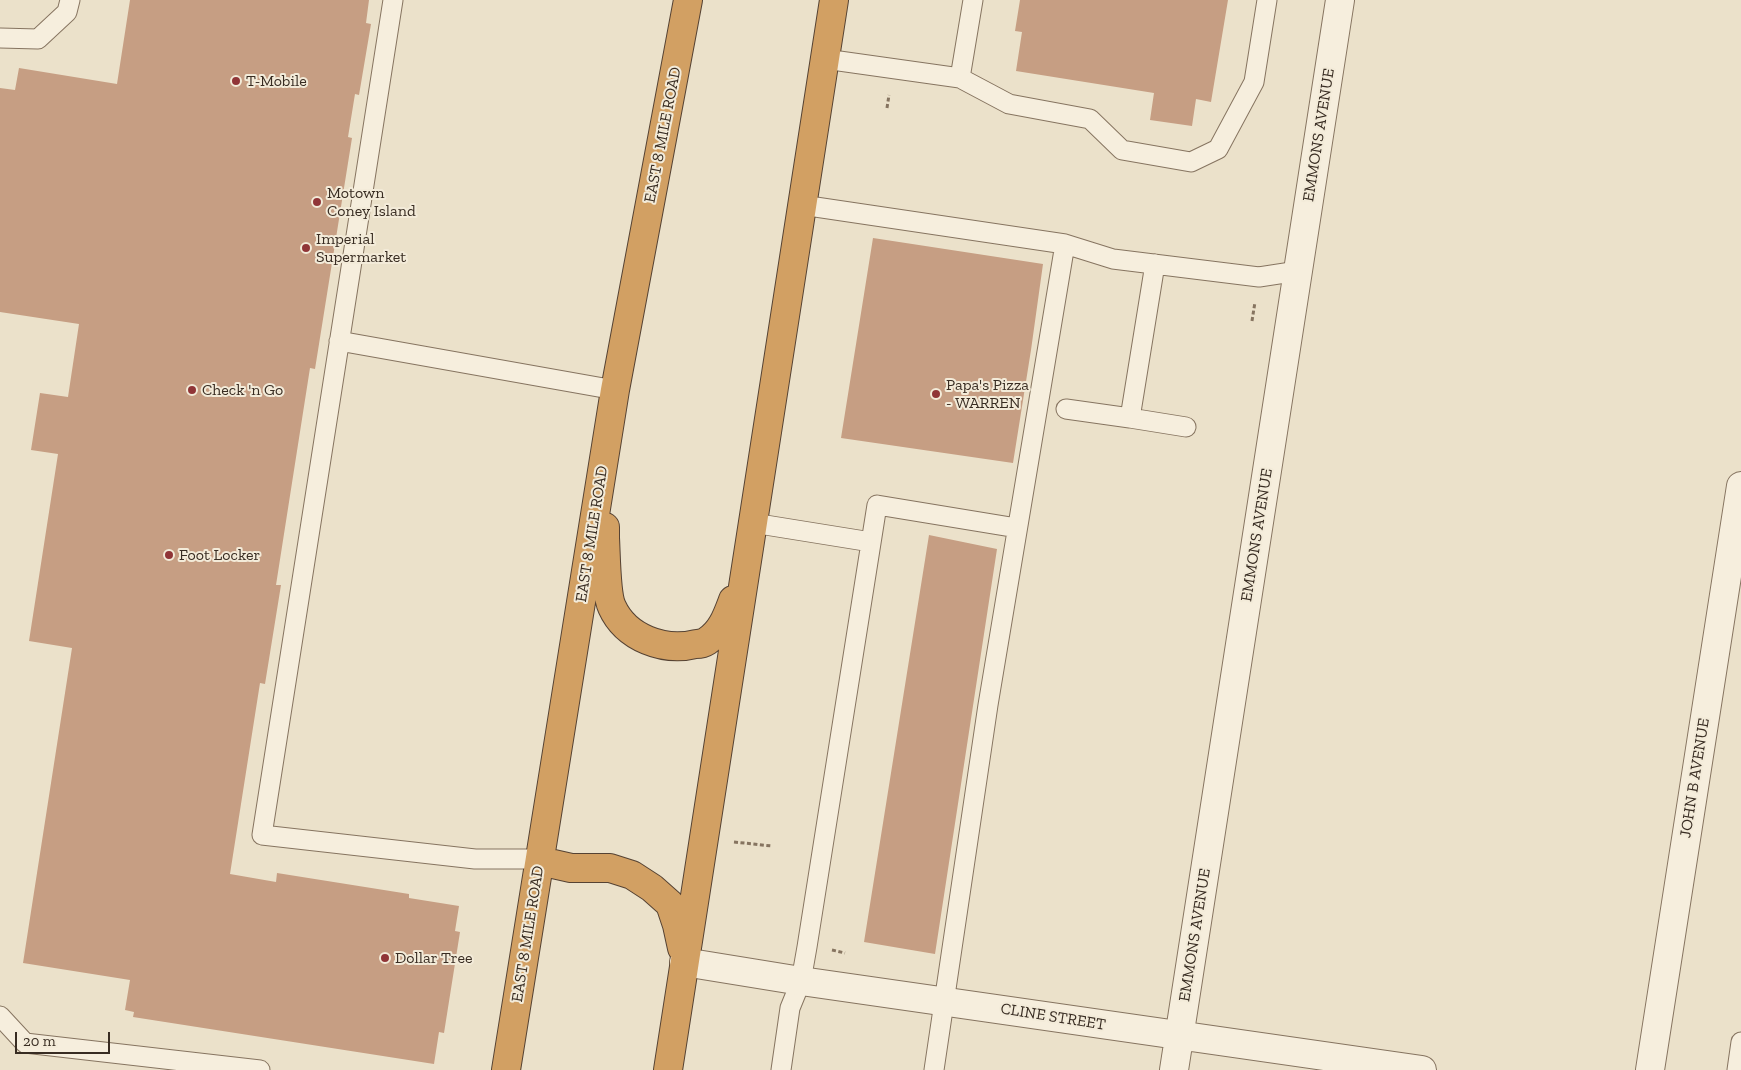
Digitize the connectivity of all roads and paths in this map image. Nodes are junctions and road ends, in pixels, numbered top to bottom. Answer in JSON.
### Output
{"nodes":[{"id":1,"x":70,"y":0,"type":"edge"},
{"id":2,"x":393,"y":0,"type":"edge"},
{"id":3,"x":688,"y":0,"type":"edge"},
{"id":4,"x":834,"y":0,"type":"edge"},
{"id":5,"x":973,"y":0,"type":"edge"},
{"id":6,"x":1267,"y":0,"type":"edge"},
{"id":7,"x":1340,"y":0,"type":"edge"},
{"id":8,"x":0,"y":38,"type":"edge"},
{"id":9,"x":824,"y":60,"type":"junction"},
{"id":10,"x":960,"y":78,"type":"junction"},
{"id":11,"x":802,"y":205,"type":"junction"},
{"id":12,"x":1065,"y":244,"type":"junction"},
{"id":13,"x":1155,"y":264,"type":"junction"},
{"id":14,"x":1298,"y":271,"type":"junction"},
{"id":15,"x":339,"y":341,"type":"junction"},
{"id":16,"x":614,"y":399,"type":"junction"},
{"id":17,"x":1066,"y":409,"type":"dead end"},
{"id":18,"x":1130,"y":418,"type":"junction"},
{"id":19,"x":1186,"y":427,"type":"dead end"},
{"id":20,"x":1741,"y":486,"type":"edge"},
{"id":21,"x":753,"y":524,"type":"junction"},
{"id":22,"x":1017,"y":528,"type":"junction"},
{"id":23,"x":871,"y":542,"type":"junction"},
{"id":24,"x":1732,"y":604,"type":"edge"},
{"id":25,"x":758,"y":844,"type":"dead end"},
{"id":26,"x":772,"y":846,"type":"dead end"},
{"id":27,"x":540,"y":861,"type":"junction"},
{"id":28,"x":684,"y":962,"type":"junction"},
{"id":29,"x":801,"y":981,"type":"junction"},
{"id":30,"x":944,"y":1000,"type":"junction"},
{"id":31,"x":0,"y":1016,"type":"edge"},
{"id":32,"x":1179,"y":1034,"type":"junction"},
{"id":33,"x":1741,"y":1042,"type":"edge"},
{"id":34,"x":260,"y":1070,"type":"edge"},
{"id":35,"x":506,"y":1070,"type":"edge"},
{"id":36,"x":668,"y":1070,"type":"edge"},
{"id":37,"x":783,"y":1070,"type":"edge"},
{"id":38,"x":934,"y":1070,"type":"edge"},
{"id":39,"x":1174,"y":1070,"type":"edge"},
{"id":40,"x":1422,"y":1070,"type":"edge"},
{"id":41,"x":1650,"y":1070,"type":"edge"},
{"id":42,"x":1737,"y":1070,"type":"edge"}],
"edges":[{"from":1,"to":8,"type":"lane"},
{"from":2,"to":15,"type":"lane"},
{"from":3,"to":16,"type":"highway","name":"EAST 8 MILE ROAD"},
{"from":4,"to":9,"type":"highway"},
{"from":5,"to":10,"type":"lane"},
{"from":6,"to":10,"type":"lane"},
{"from":7,"to":14,"type":"street","name":"EMMONS AVENUE"},
{"from":9,"to":10,"type":"lane"},
{"from":9,"to":11,"type":"highway"},
{"from":11,"to":12,"type":"lane"},
{"from":11,"to":21,"type":"highway"},
{"from":12,"to":13,"type":"lane"},
{"from":12,"to":22,"type":"lane"},
{"from":13,"to":14,"type":"lane"},
{"from":13,"to":18,"type":"lane"},
{"from":14,"to":32,"type":"street","name":"EMMONS AVENUE"},
{"from":15,"to":16,"type":"lane"},
{"from":15,"to":27,"type":"lane"},
{"from":16,"to":21,"type":"highway"},
{"from":16,"to":27,"type":"highway","name":"EAST 8 MILE ROAD"},
{"from":17,"to":18,"type":"lane"},
{"from":18,"to":19,"type":"lane"},
{"from":20,"to":24,"type":"street","name":"JOHN B AVENUE"},
{"from":21,"to":23,"type":"lane"},
{"from":21,"to":28,"type":"highway"},
{"from":22,"to":23,"type":"lane"},
{"from":22,"to":30,"type":"lane"},
{"from":23,"to":29,"type":"lane"},
{"from":24,"to":41,"type":"street","name":"JOHN B AVENUE"},
{"from":25,"to":26,"type":"path"},
{"from":27,"to":28,"type":"highway"},
{"from":27,"to":35,"type":"highway","name":"EAST 8 MILE ROAD"},
{"from":28,"to":29,"type":"street","name":"CLINE STREET"},
{"from":28,"to":36,"type":"highway"},
{"from":29,"to":30,"type":"street","name":"CLINE STREET"},
{"from":29,"to":37,"type":"lane"},
{"from":30,"to":32,"type":"street","name":"CLINE STREET"},
{"from":30,"to":38,"type":"lane"},
{"from":31,"to":34,"type":"lane"},
{"from":32,"to":39,"type":"street","name":"EMMONS AVENUE"},
{"from":32,"to":40,"type":"street","name":"CLINE STREET"},
{"from":33,"to":42,"type":"lane"}]}
